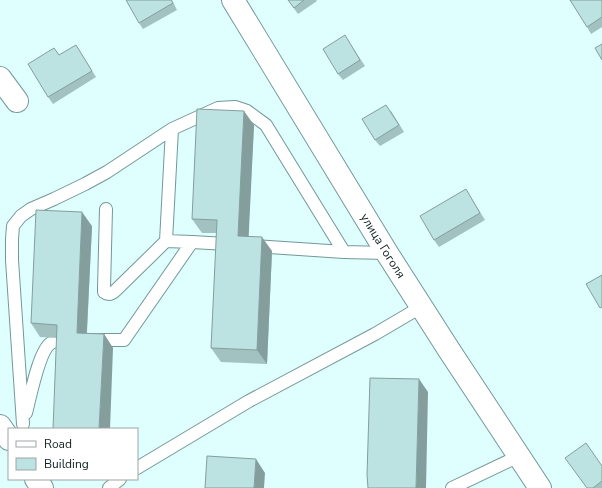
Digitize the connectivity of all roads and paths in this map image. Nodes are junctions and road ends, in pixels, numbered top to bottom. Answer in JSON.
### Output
{"nodes":[{"id":1,"x":233,"y":0,"type":"edge"},
{"id":2,"x":0,"y":78,"type":"edge"},
{"id":3,"x":17,"y":101,"type":"dead end"},
{"id":4,"x":172,"y":129,"type":"junction"},
{"id":5,"x":106,"y":209,"type":"dead end"},
{"id":6,"x":166,"y":241,"type":"junction"},
{"id":7,"x":192,"y":242,"type":"junction"},
{"id":8,"x":226,"y":244,"type":"edge"},
{"id":9,"x":248,"y":245,"type":"edge"},
{"id":10,"x":344,"y":252,"type":"junction"},
{"id":11,"x":387,"y":253,"type":"junction"},
{"id":12,"x":421,"y":307,"type":"junction"},
{"id":13,"x":67,"y":340,"type":"edge"},
{"id":14,"x":87,"y":340,"type":"edge"},
{"id":15,"x":19,"y":428,"type":"edge"},
{"id":16,"x":20,"y":428,"type":"edge"},
{"id":17,"x":519,"y":456,"type":"junction"},
{"id":18,"x":138,"y":467,"type":"edge"},
{"id":19,"x":119,"y":480,"type":"edge"},
{"id":20,"x":457,"y":487,"type":"edge"},
{"id":21,"x":109,"y":488,"type":"edge"},
{"id":22,"x":540,"y":488,"type":"edge"}],
"edges":[{"from":1,"to":11,"type":"street","name":"улица Гоголя"},
{"from":2,"to":3,"type":"street"},
{"from":4,"to":6,"type":"lane"},
{"from":4,"to":10,"type":"lane"},
{"from":4,"to":15,"type":"lane"},
{"from":5,"to":6,"type":"lane"},
{"from":6,"to":7,"type":"lane"},
{"from":7,"to":8,"type":"lane"},
{"from":7,"to":14,"type":"lane"},
{"from":9,"to":10,"type":"lane"},
{"from":10,"to":11,"type":"lane"},
{"from":11,"to":12,"type":"street","name":"улица Гоголя"},
{"from":12,"to":17,"type":"street","name":"улица Гоголя"},
{"from":12,"to":18,"type":"lane"},
{"from":13,"to":16,"type":"lane"},
{"from":17,"to":20,"type":"lane"},
{"from":17,"to":22,"type":"street","name":"улица Гоголя"},
{"from":19,"to":21,"type":"lane"}]}
